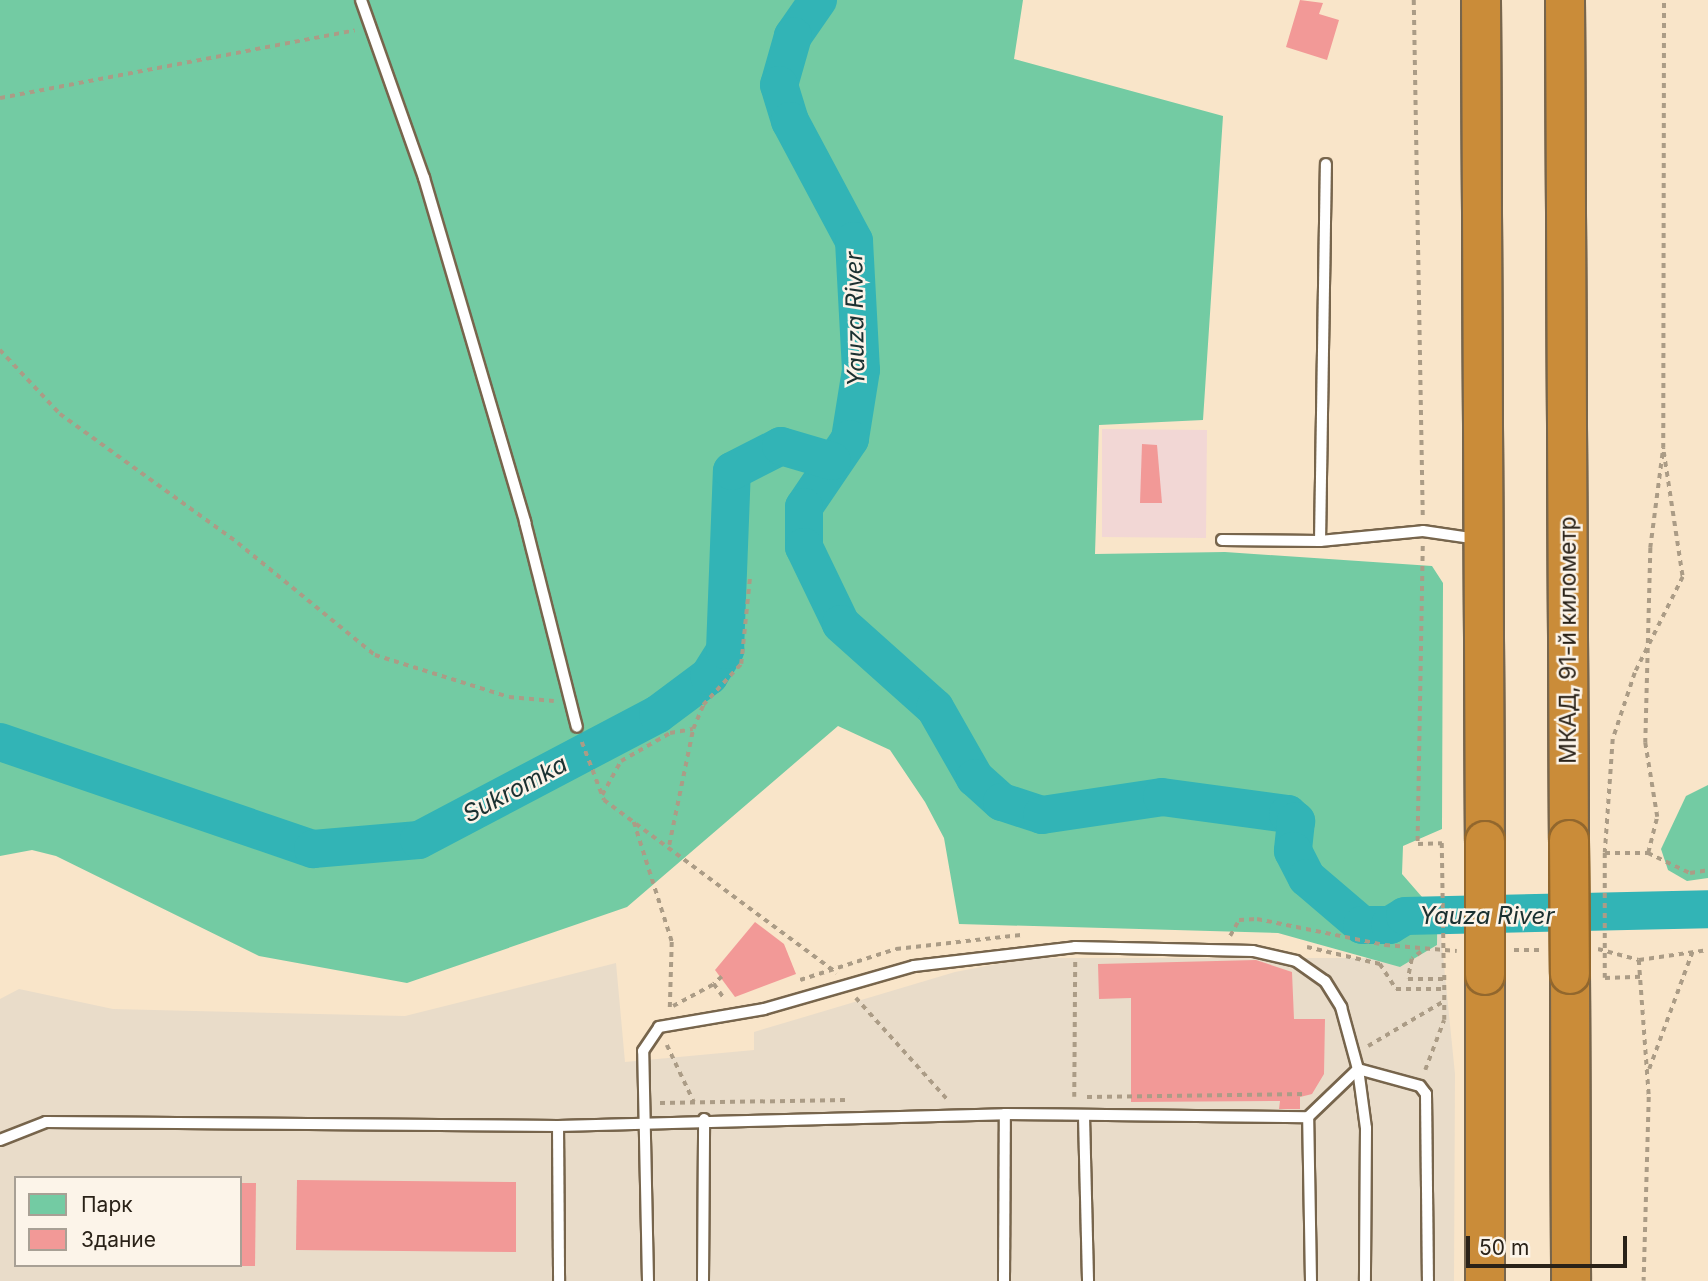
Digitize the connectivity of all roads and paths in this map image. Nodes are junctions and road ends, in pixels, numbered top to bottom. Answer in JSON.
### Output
{"nodes":[{"id":1,"x":362,"y":0,"type":"edge"},
{"id":2,"x":1414,"y":0,"type":"edge"},
{"id":3,"x":1481,"y":0,"type":"edge"},
{"id":4,"x":1565,"y":0,"type":"edge"},
{"id":5,"x":1664,"y":0,"type":"edge"},
{"id":6,"x":372,"y":27,"type":"junction"},
{"id":7,"x":0,"y":98,"type":"edge"},
{"id":8,"x":1326,"y":164,"type":"dead end"},
{"id":9,"x":0,"y":350,"type":"edge"},
{"id":10,"x":1663,"y":444,"type":"junction"},
{"id":11,"x":1423,"y":531,"type":"junction"},
{"id":12,"x":1222,"y":540,"type":"dead end"},
{"id":13,"x":1484,"y":540,"type":"junction"},
{"id":14,"x":1320,"y":541,"type":"junction"},
{"id":15,"x":750,"y":575,"type":"dead end"},
{"id":16,"x":1651,"y":639,"type":"junction"},
{"id":17,"x":570,"y":701,"type":"junction"},
{"id":18,"x":577,"y":726,"type":"joint"},
{"id":19,"x":693,"y":729,"type":"junction"},
{"id":20,"x":600,"y":793,"type":"junction"},
{"id":21,"x":633,"y":820,"type":"junction"},
{"id":22,"x":669,"y":845,"type":"junction"},
{"id":23,"x":1605,"y":853,"type":"junction"},
{"id":24,"x":1648,"y":853,"type":"junction"},
{"id":25,"x":1708,"y":870,"type":"edge"},
{"id":26,"x":1241,"y":939,"type":"dead end"},
{"id":27,"x":1075,"y":947,"type":"junction"},
{"id":28,"x":1304,"y":947,"type":"dead end"},
{"id":29,"x":1708,"y":950,"type":"edge"},
{"id":30,"x":1422,"y":951,"type":"junction"},
{"id":31,"x":1692,"y":953,"type":"junction"},
{"id":32,"x":1484,"y":959,"type":"junction"},
{"id":33,"x":1639,"y":960,"type":"junction"},
{"id":34,"x":1577,"y":963,"type":"junction"},
{"id":35,"x":832,"y":965,"type":"junction"},
{"id":36,"x":722,"y":977,"type":"dead end"},
{"id":37,"x":1641,"y":977,"type":"junction"},
{"id":38,"x":1444,"y":979,"type":"junction"},
{"id":39,"x":713,"y":984,"type":"junction"},
{"id":40,"x":786,"y":985,"type":"dead end"},
{"id":41,"x":845,"y":986,"type":"junction"},
{"id":42,"x":1444,"y":989,"type":"junction"},
{"id":43,"x":1444,"y":1001,"type":"junction"},
{"id":44,"x":729,"y":1005,"type":"dead end"},
{"id":45,"x":673,"y":1006,"type":"junction"},
{"id":46,"x":659,"y":1027,"type":"junction"},
{"id":47,"x":1354,"y":1054,"type":"junction"},
{"id":48,"x":1359,"y":1069,"type":"junction"},
{"id":49,"x":1648,"y":1071,"type":"junction"},
{"id":50,"x":1420,"y":1086,"type":"junction"},
{"id":51,"x":1315,"y":1094,"type":"dead end"},
{"id":52,"x":1061,"y":1097,"type":"dead end"},
{"id":53,"x":1074,"y":1097,"type":"junction"},
{"id":54,"x":960,"y":1098,"type":"dead end"},
{"id":55,"x":933,"y":1099,"type":"dead end"},
{"id":56,"x":947,"y":1099,"type":"junction"},
{"id":57,"x":854,"y":1100,"type":"dead end"},
{"id":58,"x":694,"y":1102,"type":"junction"},
{"id":59,"x":644,"y":1103,"type":"junction"},
{"id":60,"x":1005,"y":1114,"type":"junction"},
{"id":61,"x":1084,"y":1116,"type":"junction"},
{"id":62,"x":1308,"y":1116,"type":"junction"},
{"id":63,"x":704,"y":1119,"type":"junction"},
{"id":64,"x":644,"y":1121,"type":"junction"},
{"id":65,"x":558,"y":1126,"type":"junction"},
{"id":66,"x":0,"y":1140,"type":"edge"},
{"id":67,"x":559,"y":1281,"type":"edge"},
{"id":68,"x":648,"y":1281,"type":"edge"},
{"id":69,"x":703,"y":1281,"type":"edge"},
{"id":70,"x":1004,"y":1281,"type":"edge"},
{"id":71,"x":1088,"y":1281,"type":"edge"},
{"id":72,"x":1311,"y":1281,"type":"edge"},
{"id":73,"x":1365,"y":1281,"type":"edge"},
{"id":74,"x":1428,"y":1281,"type":"edge"},
{"id":75,"x":1485,"y":1281,"type":"edge"},
{"id":76,"x":1571,"y":1281,"type":"edge"},
{"id":77,"x":1644,"y":1281,"type":"edge"}],
"edges":[{"from":1,"to":6,"type":"lane"},
{"from":2,"to":11,"type":"path"},
{"from":3,"to":13,"type":"highway"},
{"from":4,"to":34,"type":"highway","name":"МКАД, 91-й километр","bridge":true},
{"from":5,"to":10,"type":"path"},
{"from":6,"to":7,"type":"path"},
{"from":6,"to":17,"type":"lane"},
{"from":8,"to":14,"type":"lane"},
{"from":9,"to":17,"type":"path"},
{"from":10,"to":16,"type":"path"},
{"from":10,"to":16,"type":"path"},
{"from":11,"to":13,"type":"lane"},
{"from":11,"to":14,"type":"lane"},
{"from":11,"to":38,"type":"path","bridge":true},
{"from":12,"to":14,"type":"lane"},
{"from":13,"to":32,"type":"highway","bridge":true},
{"from":15,"to":19,"type":"path"},
{"from":16,"to":23,"type":"path"},
{"from":16,"to":24,"type":"path"},
{"from":17,"to":18,"type":"lane"},
{"from":18,"to":20,"type":"path"},
{"from":19,"to":20,"type":"path"},
{"from":19,"to":22,"type":"path"},
{"from":20,"to":21,"type":"path"},
{"from":21,"to":22,"type":"path"},
{"from":21,"to":45,"type":"path"},
{"from":22,"to":35,"type":"path"},
{"from":23,"to":24,"type":"path"},
{"from":23,"to":34,"type":"path","bridge":true},
{"from":24,"to":25,"type":"path"},
{"from":26,"to":30,"type":"path"},
{"from":27,"to":41,"type":"lane"},
{"from":27,"to":47,"type":"lane"},
{"from":27,"to":53,"type":"path"},
{"from":28,"to":42,"type":"path"},
{"from":29,"to":31,"type":"path"},
{"from":30,"to":32,"type":"path"},
{"from":30,"to":38,"type":"path"},
{"from":31,"to":33,"type":"path"},
{"from":31,"to":49,"type":"path"},
{"from":32,"to":34,"type":"path"},
{"from":32,"to":75,"type":"highway"},
{"from":33,"to":34,"type":"path"},
{"from":33,"to":37,"type":"path"},
{"from":34,"to":37,"type":"path"},
{"from":34,"to":76,"type":"highway","name":"МКАД, 91-й километр"},
{"from":35,"to":40,"type":"path"},
{"from":35,"to":41,"type":"path"},
{"from":36,"to":39,"type":"path"},
{"from":37,"to":49,"type":"path"},
{"from":38,"to":42,"type":"path"},
{"from":39,"to":44,"type":"path"},
{"from":39,"to":45,"type":"path"},
{"from":41,"to":46,"type":"lane"},
{"from":41,"to":56,"type":"path"},
{"from":42,"to":43,"type":"path"},
{"from":43,"to":47,"type":"path"},
{"from":43,"to":50,"type":"path"},
{"from":45,"to":46,"type":"path"},
{"from":46,"to":58,"type":"path"},
{"from":46,"to":59,"type":"lane"},
{"from":47,"to":48,"type":"lane"},
{"from":48,"to":50,"type":"lane"},
{"from":48,"to":62,"type":"lane"},
{"from":48,"to":73,"type":"lane"},
{"from":49,"to":77,"type":"path"},
{"from":50,"to":74,"type":"lane"},
{"from":51,"to":53,"type":"path"},
{"from":52,"to":53,"type":"path"},
{"from":54,"to":56,"type":"path"},
{"from":55,"to":56,"type":"path"},
{"from":57,"to":58,"type":"path"},
{"from":58,"to":59,"type":"path"},
{"from":59,"to":64,"type":"lane"},
{"from":60,"to":61,"type":"lane"},
{"from":60,"to":63,"type":"lane"},
{"from":60,"to":70,"type":"lane"},
{"from":61,"to":62,"type":"lane"},
{"from":61,"to":71,"type":"lane"},
{"from":62,"to":72,"type":"lane"},
{"from":63,"to":64,"type":"lane"},
{"from":63,"to":69,"type":"lane"},
{"from":64,"to":65,"type":"lane"},
{"from":64,"to":68,"type":"lane"},
{"from":65,"to":66,"type":"lane"},
{"from":65,"to":67,"type":"lane"}]}
